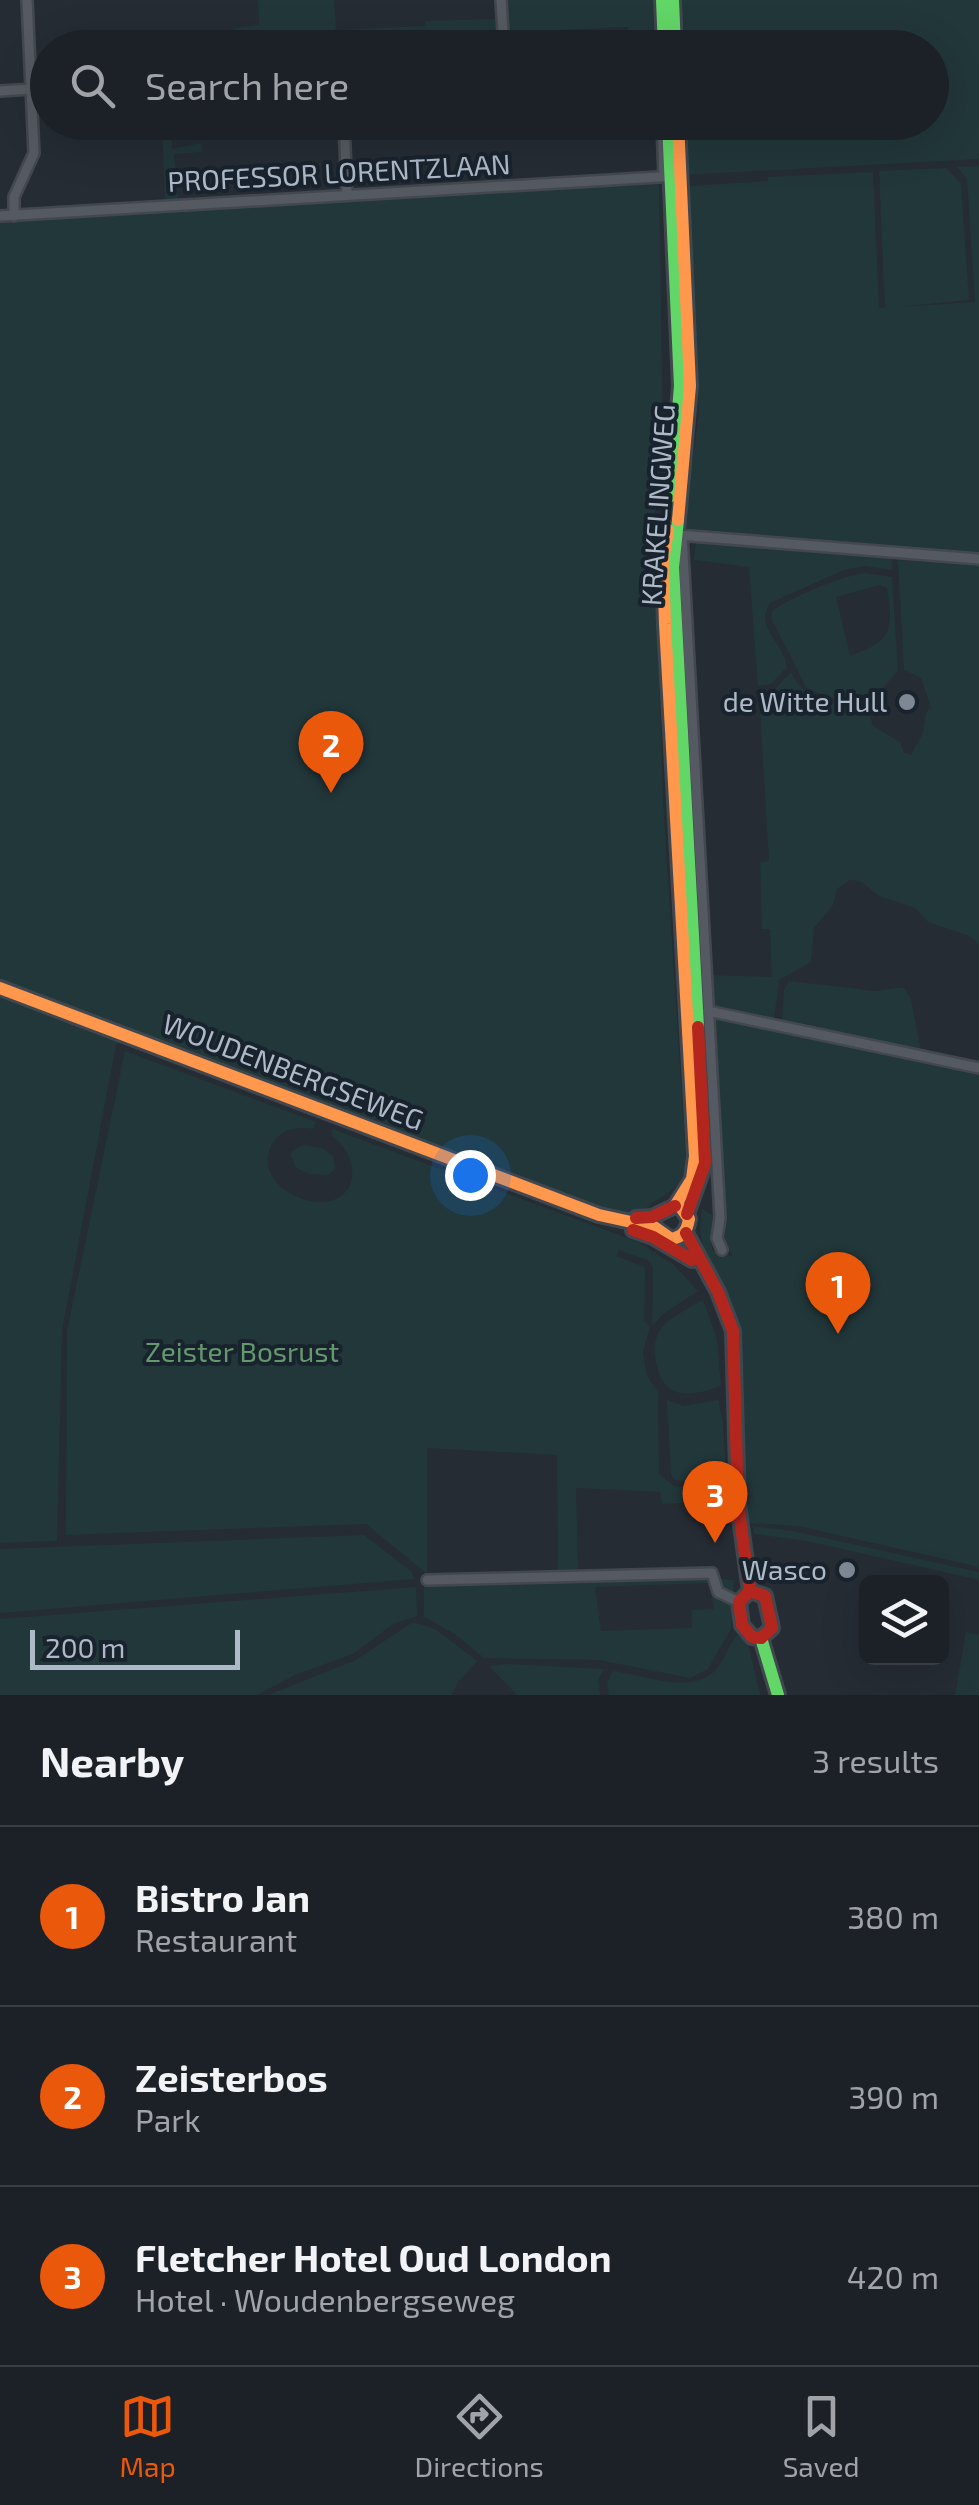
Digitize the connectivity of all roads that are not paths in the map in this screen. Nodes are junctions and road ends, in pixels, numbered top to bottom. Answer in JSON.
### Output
{"nodes":[{"id":1,"x":27,"y":0,"type":"edge"},
{"id":2,"x":501,"y":0,"type":"edge"},
{"id":3,"x":662,"y":0,"type":"edge"},
{"id":4,"x":672,"y":0,"type":"edge"},
{"id":5,"x":503,"y":30,"type":"edge"},
{"id":6,"x":663,"y":30,"type":"edge"},
{"id":7,"x":674,"y":30,"type":"edge"},
{"id":8,"x":30,"y":67,"type":"edge"},
{"id":9,"x":30,"y":89,"type":"edge"},
{"id":10,"x":0,"y":91,"type":"edge"},
{"id":11,"x":33,"y":140,"type":"edge"},
{"id":12,"x":345,"y":140,"type":"edge"},
{"id":13,"x":667,"y":140,"type":"edge"},
{"id":14,"x":676,"y":140,"type":"edge"},
{"id":15,"x":672,"y":176,"type":"junction"},
{"id":16,"x":347,"y":195,"type":"junction"},
{"id":17,"x":0,"y":216,"type":"edge"},
{"id":18,"x":14,"y":216,"type":"junction"},
{"id":19,"x":675,"y":533,"type":"junction"},
{"id":20,"x":979,"y":558,"type":"edge"},
{"id":21,"x":0,"y":988,"type":"edge"},
{"id":22,"x":699,"y":1010,"type":"junction"},
{"id":23,"x":979,"y":1068,"type":"edge"},
{"id":24,"x":700,"y":1181,"type":"junction"},
{"id":25,"x":681,"y":1210,"type":"junction"},
{"id":26,"x":658,"y":1215,"type":"junction"},
{"id":27,"x":606,"y":1216,"type":"junction"},
{"id":28,"x":627,"y":1220,"type":"junction"},
{"id":29,"x":658,"y":1230,"type":"junction"},
{"id":30,"x":681,"y":1236,"type":"junction"},
{"id":31,"x":722,"y":1250,"type":"dead end"},
{"id":32,"x":695,"y":1258,"type":"junction"},
{"id":33,"x":428,"y":1580,"type":"dead end"},
{"id":34,"x":750,"y":1591,"type":"junction"},
{"id":35,"x":739,"y":1602,"type":"junction"},
{"id":36,"x":761,"y":1638,"type":"junction"},
{"id":37,"x":778,"y":1695,"type":"edge"}],
"edges":[{"from":1,"to":8,"type":"street"},
{"from":2,"to":5,"type":"street"},
{"from":3,"to":6,"type":"main road"},
{"from":4,"to":7,"type":"main road"},
{"from":9,"to":10,"type":"street"},
{"from":11,"to":18,"type":"street"},
{"from":12,"to":16,"type":"street"},
{"from":13,"to":15,"type":"main road","name":"KRAKELINGWEG"},
{"from":14,"to":15,"type":"main road","name":"KRAKELINGWEG"},
{"from":15,"to":16,"type":"street","name":"PROFESSOR LORENTZLAAN"},
{"from":15,"to":19,"type":"main road","name":"KRAKELINGWEG"},
{"from":16,"to":18,"type":"street","name":"PROFESSOR LORENTZLAAN"},
{"from":17,"to":18,"type":"street","name":"PROFESSOR LORENTZLAAN"},
{"from":19,"to":20,"type":"street"},
{"from":19,"to":22,"type":"main road","name":"KRAKELINGWEG"},
{"from":21,"to":27,"type":"main road","name":"WOUDENBERGSEWEG"},
{"from":22,"to":23,"type":"street"},
{"from":22,"to":24,"type":"main road","name":"KRAKELINGWEG"},
{"from":22,"to":25,"type":"main road","name":"KRAKELINGWEG"},
{"from":22,"to":31,"type":"street","name":"KRAKELINGWEG"},
{"from":24,"to":25,"type":"main road","name":"KRAKELINGWEG"},
{"from":24,"to":32,"type":"main road"},
{"from":25,"to":26,"type":"main road"},
{"from":25,"to":30,"type":"main road"},
{"from":26,"to":28,"type":"main road","name":"WOUDENBERGSEWEG"},
{"from":26,"to":29,"type":"main road"},
{"from":27,"to":28,"type":"main road","name":"WOUDENBERGSEWEG"},
{"from":27,"to":32,"type":"main road"},
{"from":28,"to":29,"type":"main road","name":"WOUDENBERGSEWEG"},
{"from":29,"to":30,"type":"main road"},
{"from":30,"to":32,"type":"main road"},
{"from":32,"to":34,"type":"main road"},
{"from":33,"to":35,"type":"street"},
{"from":34,"to":35,"type":"main road"},
{"from":34,"to":36,"type":"main road"},
{"from":35,"to":36,"type":"main road"},
{"from":36,"to":37,"type":"main road"}]}
